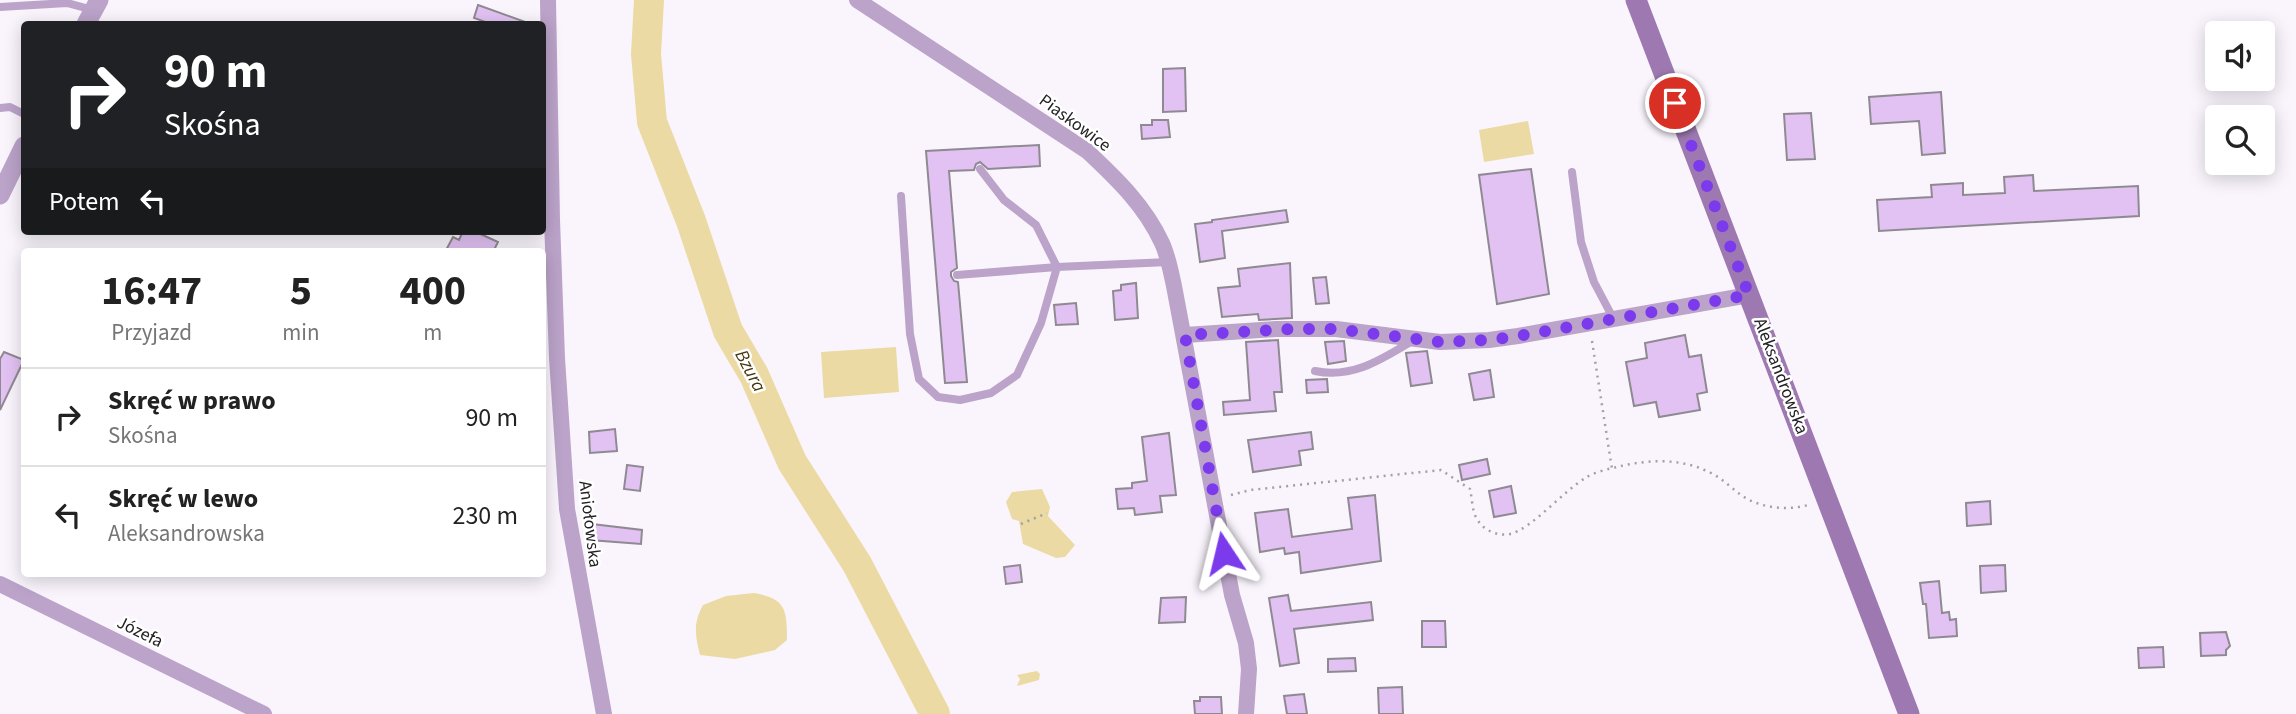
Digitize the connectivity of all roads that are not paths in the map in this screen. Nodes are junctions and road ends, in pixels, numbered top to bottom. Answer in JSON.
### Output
{"nodes":[{"id":1,"x":548,"y":0,"type":"edge"},
{"id":2,"x":858,"y":0,"type":"edge"},
{"id":3,"x":1636,"y":0,"type":"edge"},
{"id":4,"x":0,"y":6,"type":"edge"},
{"id":5,"x":93,"y":11,"type":"edge"},
{"id":6,"x":0,"y":108,"type":"edge"},
{"id":7,"x":21,"y":112,"type":"edge"},
{"id":8,"x":21,"y":152,"type":"edge"},
{"id":9,"x":980,"y":169,"type":"dead end"},
{"id":10,"x":1572,"y":172,"type":"dead end"},
{"id":11,"x":0,"y":195,"type":"edge"},
{"id":12,"x":901,"y":196,"type":"dead end"},
{"id":13,"x":1168,"y":262,"type":"junction"},
{"id":14,"x":1056,"y":267,"type":"junction"},
{"id":15,"x":957,"y":275,"type":"dead end"},
{"id":16,"x":1749,"y":295,"type":"junction"},
{"id":17,"x":1613,"y":318,"type":"junction"},
{"id":18,"x":1185,"y":335,"type":"junction"},
{"id":19,"x":1417,"y":339,"type":"junction"},
{"id":20,"x":1315,"y":371,"type":"dead end"},
{"id":21,"x":0,"y":584,"type":"edge"},
{"id":22,"x":264,"y":714,"type":"edge"},
{"id":23,"x":604,"y":714,"type":"edge"},
{"id":24,"x":1246,"y":714,"type":"edge"},
{"id":25,"x":1909,"y":714,"type":"edge"}],
"edges":[{"from":1,"to":23,"type":"street","name":"Aniołowska"},
{"from":2,"to":13,"type":"street","name":"Piaskowice"},
{"from":3,"to":16,"type":"main road","name":"Aleksandrowska"},
{"from":4,"to":5,"type":"lane"},
{"from":6,"to":7,"type":"lane"},
{"from":8,"to":11,"type":"street"},
{"from":9,"to":14,"type":"lane"},
{"from":10,"to":17,"type":"lane"},
{"from":12,"to":14,"type":"lane"},
{"from":13,"to":14,"type":"lane"},
{"from":13,"to":18,"type":"street","name":"Piaskowice"},
{"from":14,"to":15,"type":"lane"},
{"from":16,"to":17,"type":"street"},
{"from":16,"to":25,"type":"main road","name":"Aleksandrowska"},
{"from":17,"to":19,"type":"street"},
{"from":18,"to":19,"type":"street"},
{"from":18,"to":24,"type":"street","name":"Piaskowice"},
{"from":19,"to":20,"type":"lane"},
{"from":21,"to":22,"type":"street","name":"Józefa"}]}
